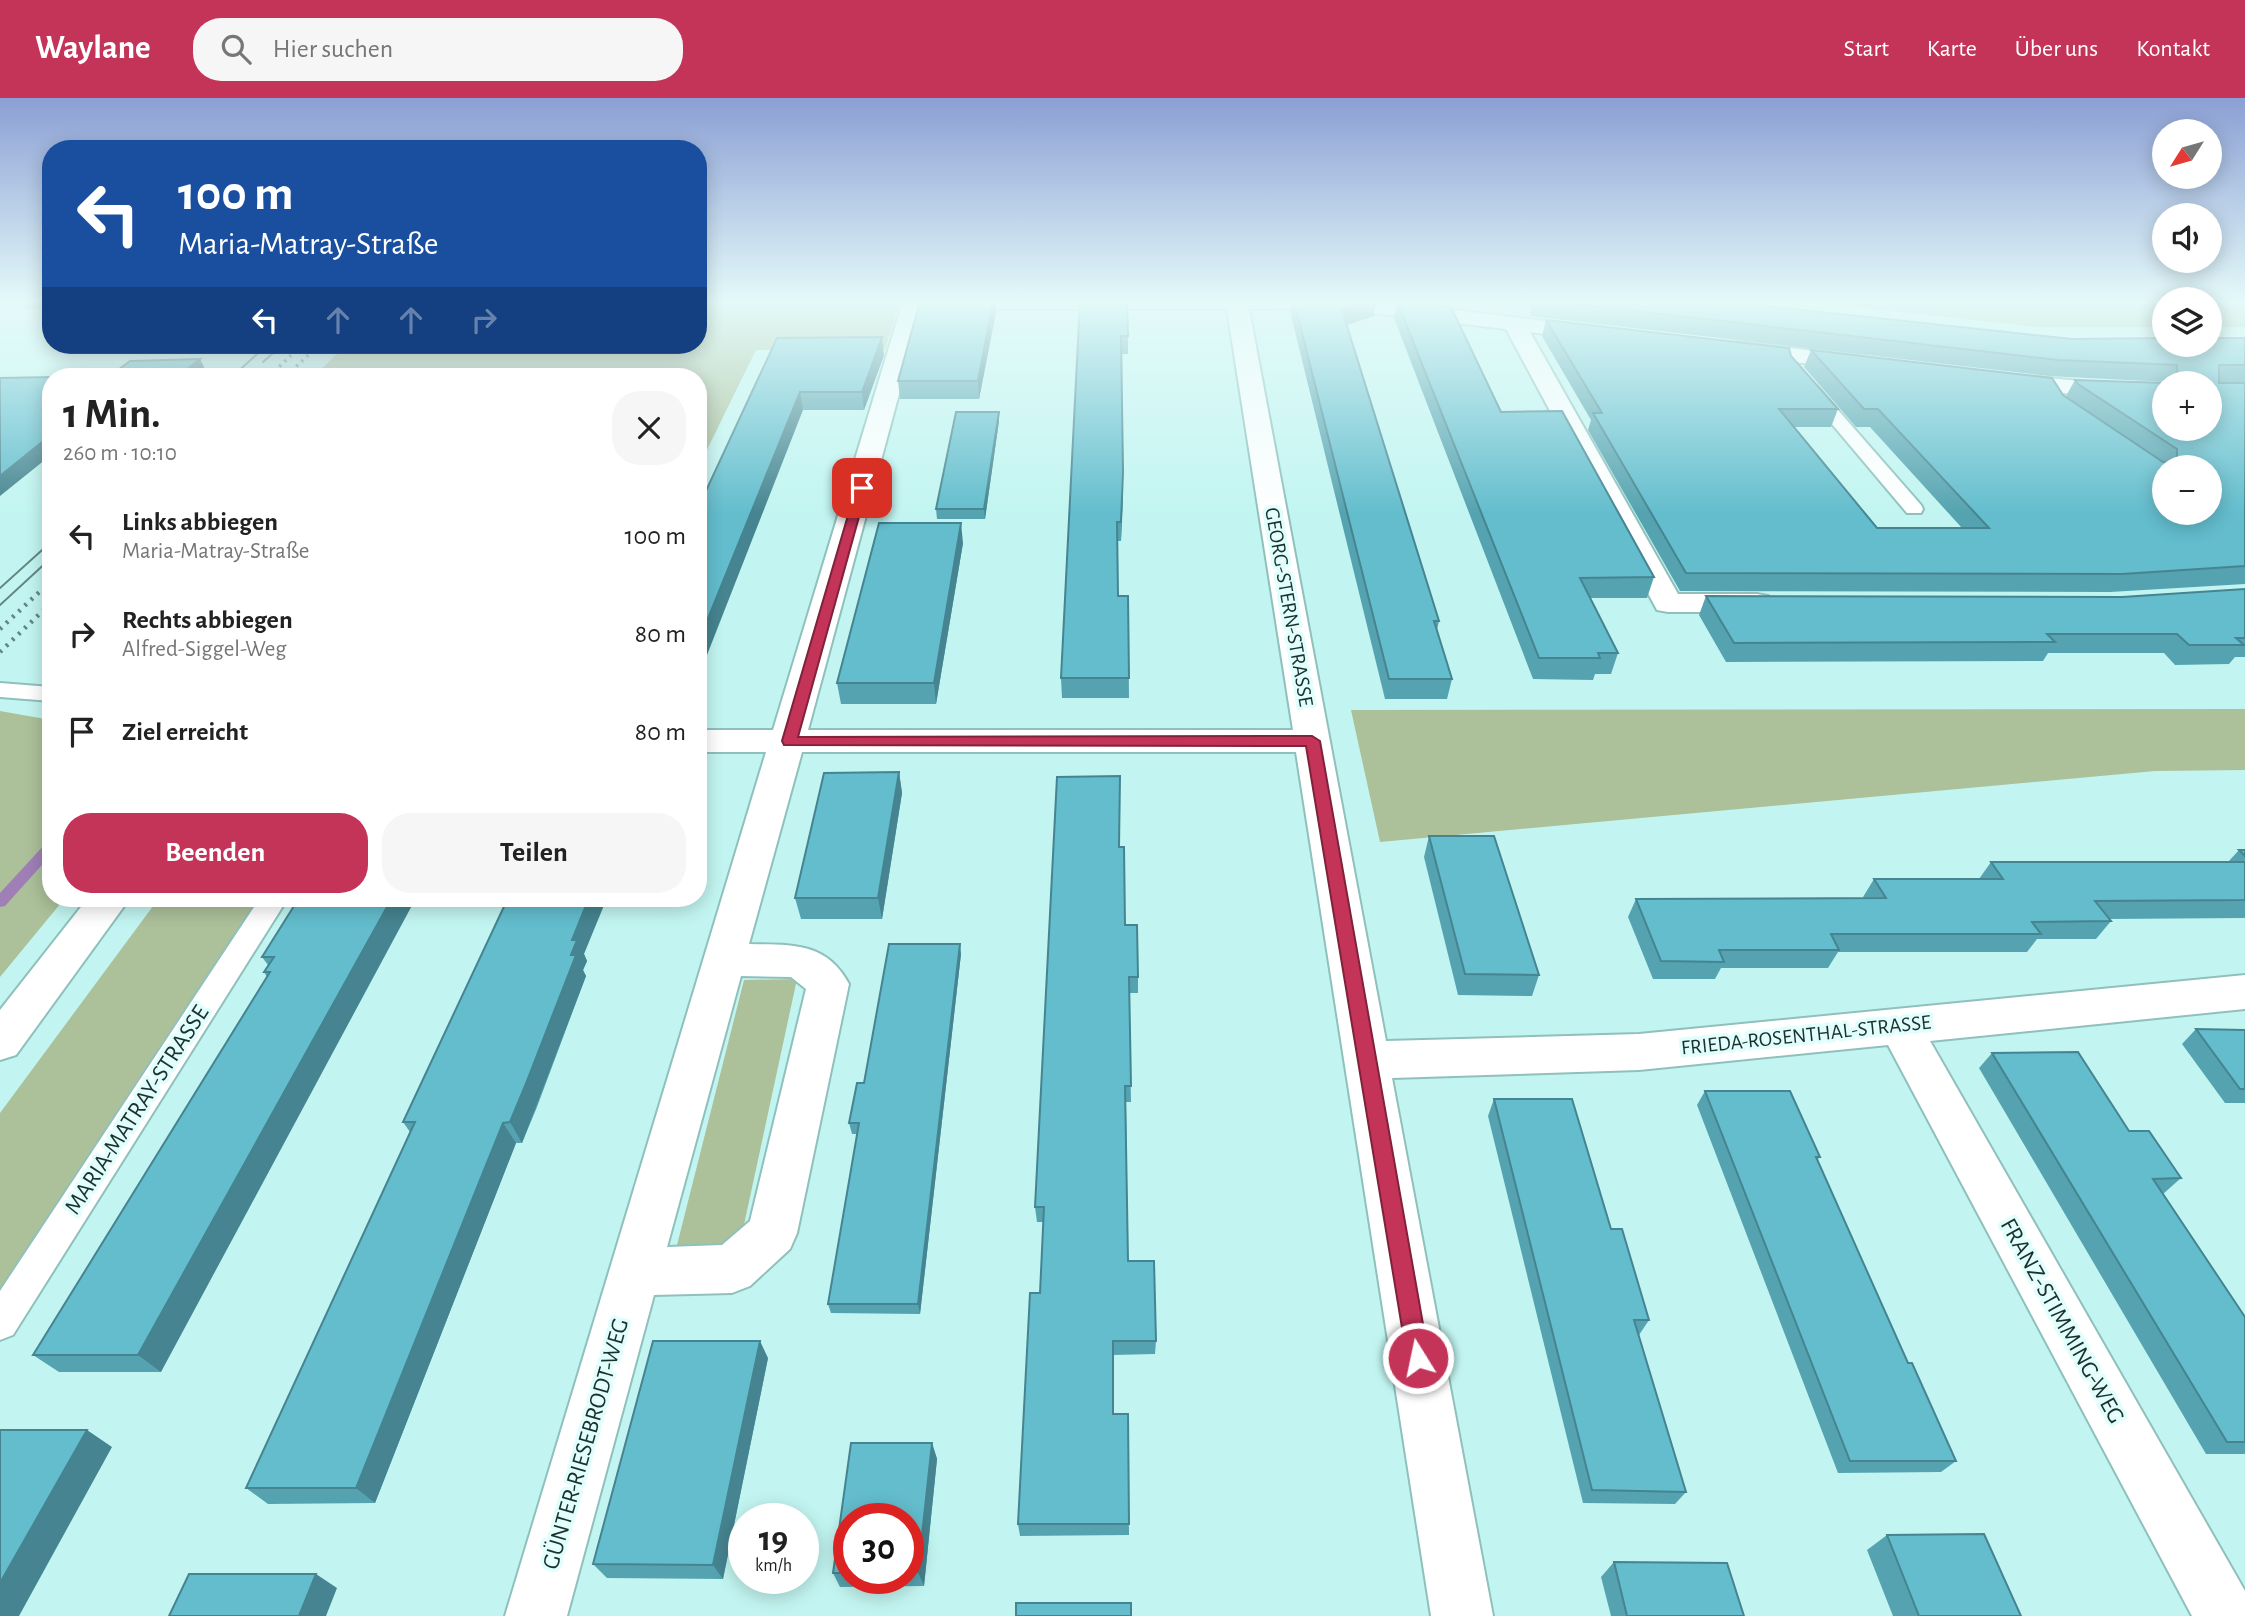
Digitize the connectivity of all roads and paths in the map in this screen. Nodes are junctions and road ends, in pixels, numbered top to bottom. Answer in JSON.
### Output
{"nodes":[{"id":1,"x":894,"y":372,"type":"edge"},
{"id":2,"x":1249,"y":372,"type":"edge"},
{"id":3,"x":1542,"y":372,"type":"edge"},
{"id":4,"x":1796,"y":372,"type":"edge"},
{"id":5,"x":1980,"y":378,"type":"edge"},
{"id":6,"x":2049,"y":386,"type":"junction"},
{"id":7,"x":2152,"y":391,"type":"edge"},
{"id":8,"x":2061,"y":405,"type":"edge"},
{"id":9,"x":1914,"y":509,"type":"dead end"},
{"id":10,"x":1779,"y":603,"type":"edge"},
{"id":11,"x":0,"y":690,"type":"edge"},
{"id":12,"x":42,"y":693,"type":"edge"},
{"id":13,"x":707,"y":741,"type":"edge"},
{"id":14,"x":789,"y":741,"type":"junction"},
{"id":15,"x":1312,"y":741,"type":"junction"},
{"id":16,"x":103,"y":907,"type":"edge"},
{"id":17,"x":268,"y":907,"type":"edge"},
{"id":18,"x":726,"y":960,"type":"junction"},
{"id":19,"x":2245,"y":992,"type":"edge"},
{"id":20,"x":1899,"y":1025,"type":"junction"},
{"id":21,"x":0,"y":1042,"type":"edge"},
{"id":22,"x":1367,"y":1060,"type":"junction"},
{"id":23,"x":635,"y":1272,"type":"junction"},
{"id":24,"x":0,"y":1323,"type":"edge"},
{"id":25,"x":536,"y":1616,"type":"edge"},
{"id":26,"x":1462,"y":1616,"type":"edge"},
{"id":27,"x":2225,"y":1616,"type":"edge"}],
"edges":[{"from":1,"to":14,"type":"street","name":"GÜNTER-RIESEBRODT-WEG"},
{"from":2,"to":15,"type":"street","name":"GEORG-STERN-STRASSE"},
{"from":3,"to":10,"type":"street"},
{"from":4,"to":9,"type":"lane"},
{"from":5,"to":6,"type":"street"},
{"from":6,"to":7,"type":"street"},
{"from":6,"to":8,"type":"lane"},
{"from":11,"to":12,"type":"lane"},
{"from":13,"to":14,"type":"street"},
{"from":14,"to":15,"type":"street"},
{"from":14,"to":18,"type":"street","name":"GÜNTER-RIESEBRODT-WEG"},
{"from":15,"to":22,"type":"street","name":"GEORG-STERN-STRASSE"},
{"from":16,"to":21,"type":"street"},
{"from":17,"to":24,"type":"lane","name":"MARIA-MATRAY-STRASSE"},
{"from":18,"to":23,"type":"street","name":"GÜNTER-RIESEBRODT-WEG"},
{"from":18,"to":23,"type":"street"},
{"from":19,"to":20,"type":"street","name":"FRIEDA-ROSENTHAL-STRASSE"},
{"from":20,"to":22,"type":"street","name":"FRIEDA-ROSENTHAL-STRASSE"},
{"from":20,"to":27,"type":"street","name":"FRANZ-STIMMING-WEG"},
{"from":22,"to":26,"type":"street","name":"GEORG-STERN-STRASSE"},
{"from":23,"to":25,"type":"street","name":"GÜNTER-RIESEBRODT-WEG"}]}
